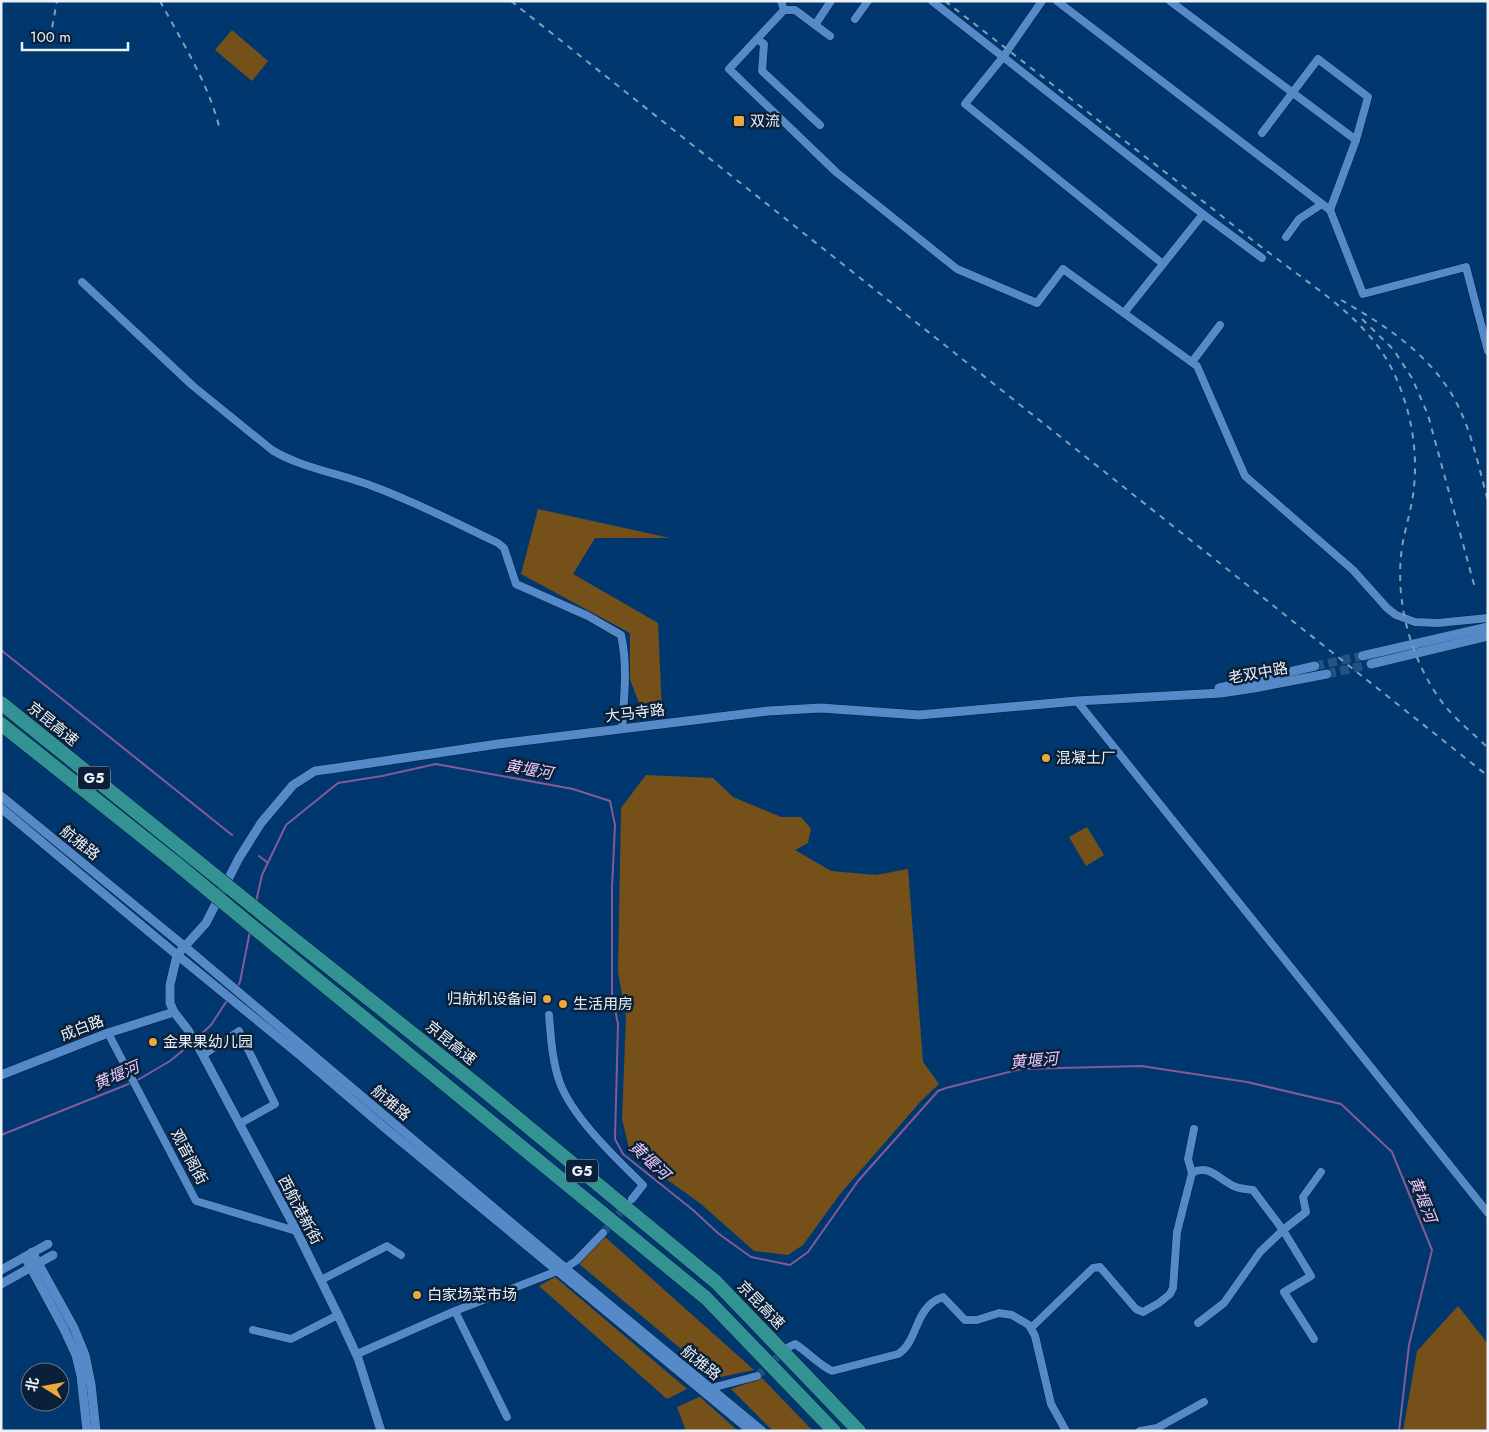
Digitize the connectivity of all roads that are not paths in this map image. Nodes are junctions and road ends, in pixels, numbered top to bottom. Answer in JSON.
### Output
{"nodes":[{"id":1,"x":781,"y":1,"type":"edge"},
{"id":2,"x":831,"y":1,"type":"edge"},
{"id":3,"x":868,"y":1,"type":"edge"},
{"id":4,"x":932,"y":1,"type":"edge"},
{"id":5,"x":1042,"y":1,"type":"edge"},
{"id":6,"x":1057,"y":1,"type":"edge"},
{"id":7,"x":1170,"y":1,"type":"edge"},
{"id":8,"x":784,"y":10,"type":"junction"},
{"id":9,"x":855,"y":20,"type":"dead end"},
{"id":10,"x":815,"y":25,"type":"junction"},
{"id":11,"x":830,"y":36,"type":"dead end"},
{"id":12,"x":757,"y":39,"type":"junction"},
{"id":13,"x":1003,"y":57,"type":"junction"},
{"id":14,"x":1291,"y":92,"type":"junction"},
{"id":15,"x":820,"y":125,"type":"dead end"},
{"id":16,"x":1262,"y":133,"type":"dead end"},
{"id":17,"x":1356,"y":140,"type":"junction"},
{"id":18,"x":1322,"y":204,"type":"junction"},
{"id":19,"x":1330,"y":210,"type":"junction"},
{"id":20,"x":1204,"y":215,"type":"junction"},
{"id":21,"x":1286,"y":237,"type":"dead end"},
{"id":22,"x":1262,"y":258,"type":"dead end"},
{"id":23,"x":1163,"y":264,"type":"junction"},
{"id":24,"x":82,"y":282,"type":"dead end"},
{"id":25,"x":1124,"y":313,"type":"junction"},
{"id":26,"x":1220,"y":325,"type":"dead end"},
{"id":27,"x":1488,"y":351,"type":"edge"},
{"id":28,"x":1192,"y":362,"type":"junction"},
{"id":29,"x":1488,"y":618,"type":"edge"},
{"id":30,"x":1488,"y":627,"type":"edge"},
{"id":31,"x":1488,"y":636,"type":"edge"},
{"id":32,"x":1362,"y":656,"type":"tunnel mouth"},
{"id":33,"x":1371,"y":664,"type":"tunnel mouth"},
{"id":34,"x":1315,"y":666,"type":"tunnel mouth"},
{"id":35,"x":1327,"y":674,"type":"tunnel mouth"},
{"id":36,"x":1192,"y":695,"type":"junction"},
{"id":37,"x":1077,"y":701,"type":"junction"},
{"id":38,"x":1,"y":703,"type":"edge"},
{"id":39,"x":1,"y":724,"type":"edge"},
{"id":40,"x":622,"y":729,"type":"junction"},
{"id":41,"x":1,"y":796,"type":"edge"},
{"id":42,"x":1,"y":808,"type":"edge"},
{"id":43,"x":184,"y":946,"type":"junction"},
{"id":44,"x":177,"y":955,"type":"junction"},
{"id":45,"x":174,"y":1012,"type":"junction"},
{"id":46,"x":549,"y":1015,"type":"dead end"},
{"id":47,"x":108,"y":1033,"type":"junction"},
{"id":48,"x":201,"y":1051,"type":"junction"},
{"id":49,"x":1,"y":1075,"type":"edge"},
{"id":50,"x":239,"y":1124,"type":"junction"},
{"id":51,"x":1194,"y":1129,"type":"dead end"},
{"id":52,"x":1322,"y":1172,"type":"dead end"},
{"id":53,"x":1192,"y":1173,"type":"junction"},
{"id":54,"x":632,"y":1199,"type":"tunnel mouth"},
{"id":55,"x":1488,"y":1213,"type":"edge"},
{"id":56,"x":1283,"y":1230,"type":"junction"},
{"id":57,"x":296,"y":1231,"type":"junction"},
{"id":58,"x":603,"y":1233,"type":"tunnel mouth"},
{"id":59,"x":48,"y":1244,"type":"dead end"},
{"id":60,"x":28,"y":1255,"type":"junction"},
{"id":61,"x":401,"y":1255,"type":"dead end"},
{"id":62,"x":53,"y":1256,"type":"dead end"},
{"id":63,"x":35,"y":1265,"type":"junction"},
{"id":64,"x":1,"y":1270,"type":"edge"},
{"id":65,"x":561,"y":1270,"type":"junction"},
{"id":66,"x":321,"y":1280,"type":"junction"},
{"id":67,"x":1,"y":1284,"type":"edge"},
{"id":68,"x":455,"y":1311,"type":"junction"},
{"id":69,"x":338,"y":1315,"type":"junction"},
{"id":70,"x":1198,"y":1323,"type":"dead end"},
{"id":71,"x":1031,"y":1328,"type":"junction"},
{"id":72,"x":253,"y":1330,"type":"dead end"},
{"id":73,"x":1314,"y":1339,"type":"dead end"},
{"id":74,"x":786,"y":1348,"type":"dead end"},
{"id":75,"x":357,"y":1354,"type":"junction"},
{"id":76,"x":757,"y":1376,"type":"tunnel mouth"},
{"id":77,"x":711,"y":1388,"type":"junction"},
{"id":78,"x":1204,"y":1402,"type":"dead end"},
{"id":79,"x":507,"y":1417,"type":"dead end"},
{"id":80,"x":87,"y":1431,"type":"edge"},
{"id":81,"x":96,"y":1431,"type":"edge"},
{"id":82,"x":381,"y":1431,"type":"edge"},
{"id":83,"x":751,"y":1431,"type":"edge"},
{"id":84,"x":763,"y":1431,"type":"edge"},
{"id":85,"x":834,"y":1431,"type":"edge"},
{"id":86,"x":860,"y":1431,"type":"edge"},
{"id":87,"x":1066,"y":1431,"type":"edge"},
{"id":88,"x":1140,"y":1431,"type":"edge"}],
"edges":[{"from":1,"to":8,"type":"street"},
{"from":2,"to":10,"type":"street"},
{"from":3,"to":9,"type":"street"},
{"from":4,"to":13,"type":"street"},
{"from":5,"to":13,"type":"street"},
{"from":6,"to":18,"type":"street"},
{"from":7,"to":14,"type":"street"},
{"from":8,"to":10,"type":"street"},
{"from":8,"to":12,"type":"street"},
{"from":10,"to":11,"type":"street"},
{"from":12,"to":15,"type":"street"},
{"from":12,"to":25,"type":"street"},
{"from":13,"to":20,"type":"street"},
{"from":13,"to":23,"type":"street"},
{"from":14,"to":16,"type":"street"},
{"from":14,"to":17,"type":"street"},
{"from":14,"to":17,"type":"street"},
{"from":17,"to":19,"type":"street"},
{"from":18,"to":19,"type":"street"},
{"from":18,"to":21,"type":"street"},
{"from":19,"to":27,"type":"street"},
{"from":20,"to":22,"type":"street"},
{"from":20,"to":23,"type":"street"},
{"from":23,"to":25,"type":"street"},
{"from":24,"to":40,"type":"street"},
{"from":25,"to":28,"type":"street"},
{"from":26,"to":28,"type":"street"},
{"from":28,"to":29,"type":"street"},
{"from":30,"to":32,"type":"street"},
{"from":31,"to":33,"type":"street"},
{"from":34,"to":36,"type":"street","name":"老双中路"},
{"from":35,"to":36,"type":"street","name":"老双中路"},
{"from":36,"to":37,"type":"street","name":"老双中路"},
{"from":37,"to":40,"type":"street","name":"大马寺路"},
{"from":37,"to":55,"type":"street"},
{"from":38,"to":86,"type":"highway","name":"京昆高速","number":"G5","bridge":true},
{"from":39,"to":85,"type":"highway","number":"G5","bridge":true},
{"from":40,"to":43,"type":"street","name":"大马寺路"},
{"from":41,"to":43,"type":"street","name":"航雅路"},
{"from":42,"to":44,"type":"street","name":"航雅路"},
{"from":43,"to":44,"type":"street","name":"大马寺路"},
{"from":43,"to":65,"type":"street","name":"航雅路"},
{"from":44,"to":45,"type":"street"},
{"from":44,"to":65,"type":"street","name":"航雅路"},
{"from":45,"to":47,"type":"street","name":"成白路"},
{"from":45,"to":48,"type":"street","name":"西航港新街"},
{"from":46,"to":54,"type":"street"},
{"from":47,"to":49,"type":"street","name":"成白路"},
{"from":47,"to":57,"type":"street","name":"观音阁街"},
{"from":48,"to":50,"type":"street","name":"西航港新街"},
{"from":48,"to":50,"type":"street"},
{"from":50,"to":57,"type":"street","name":"西航港新街"},
{"from":51,"to":53,"type":"street"},
{"from":52,"to":56,"type":"street"},
{"from":53,"to":56,"type":"street"},
{"from":53,"to":71,"type":"street"},
{"from":56,"to":70,"type":"street"},
{"from":56,"to":73,"type":"street"},
{"from":57,"to":66,"type":"street","name":"西航港新街"},
{"from":58,"to":65,"type":"street"},
{"from":59,"to":60,"type":"street"},
{"from":60,"to":63,"type":"street"},
{"from":60,"to":64,"type":"street"},
{"from":61,"to":66,"type":"street"},
{"from":62,"to":63,"type":"street"},
{"from":63,"to":67,"type":"street"},
{"from":63,"to":80,"type":"street"},
{"from":63,"to":81,"type":"street"},
{"from":65,"to":68,"type":"street"},
{"from":65,"to":77,"type":"street","name":"航雅路"},
{"from":65,"to":83,"type":"street","name":"航雅路"},
{"from":66,"to":69,"type":"street","name":"西航港新街"},
{"from":68,"to":75,"type":"street"},
{"from":68,"to":79,"type":"street"},
{"from":69,"to":72,"type":"street"},
{"from":69,"to":75,"type":"street","name":"西航港新街"},
{"from":71,"to":74,"type":"street"},
{"from":71,"to":87,"type":"street"},
{"from":75,"to":82,"type":"street","name":"西航港新街"},
{"from":76,"to":77,"type":"street"},
{"from":77,"to":84,"type":"street","name":"航雅路"},
{"from":78,"to":88,"type":"street"}]}
